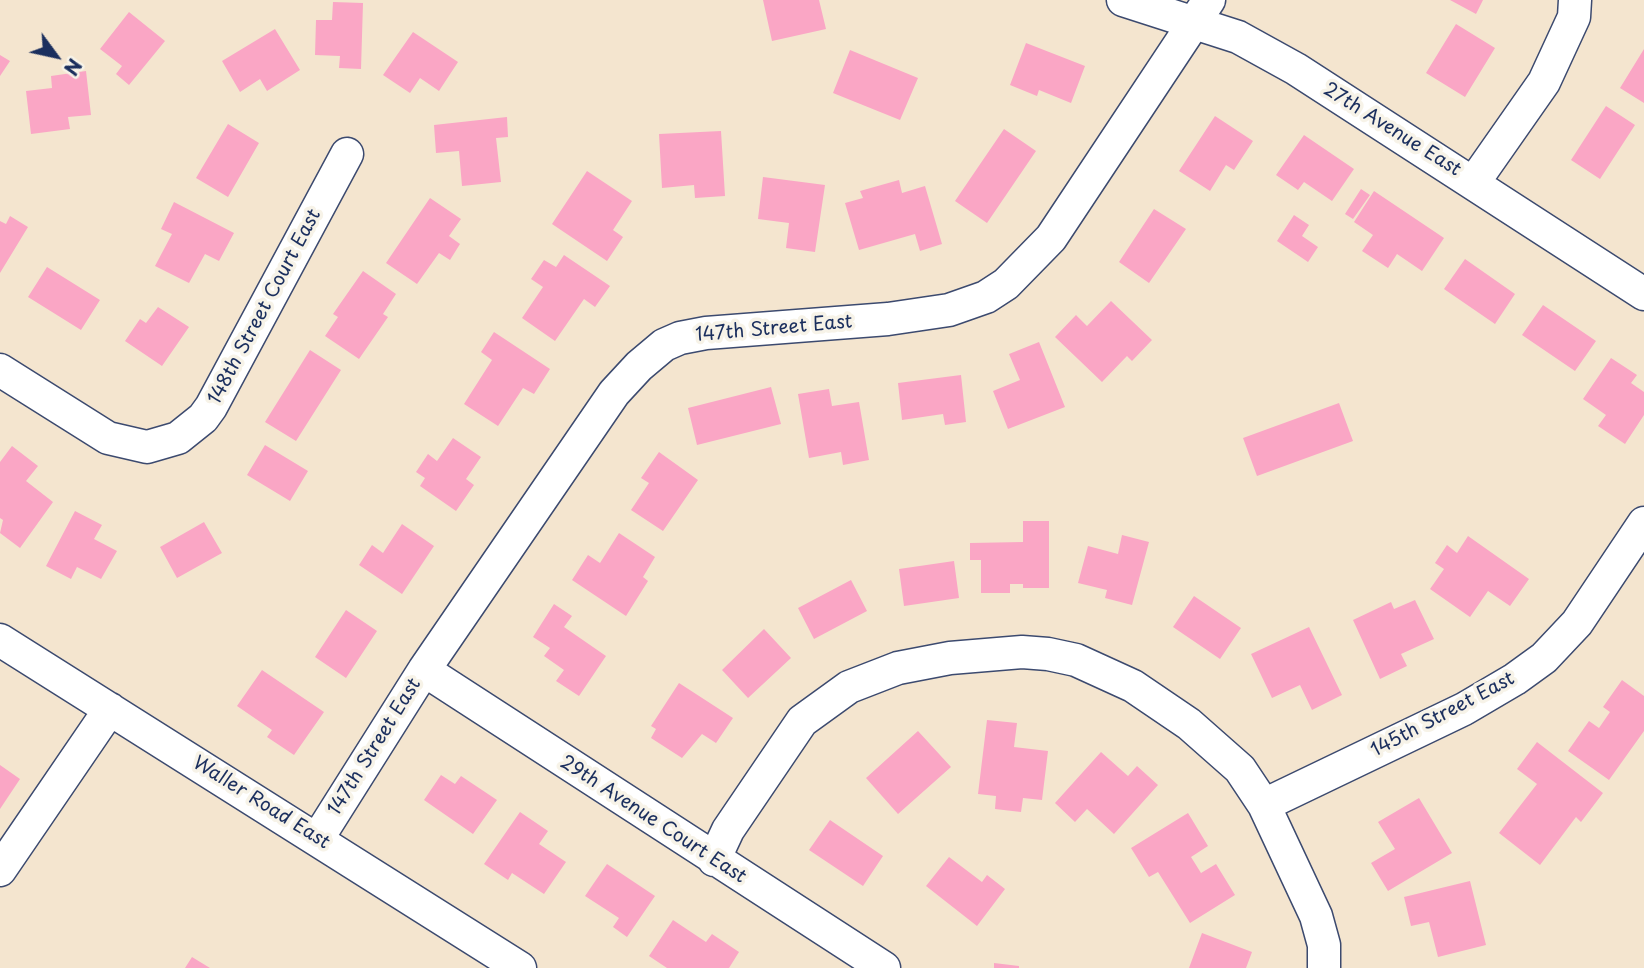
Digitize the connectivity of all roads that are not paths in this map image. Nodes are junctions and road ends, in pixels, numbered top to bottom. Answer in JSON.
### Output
{"nodes":[{"id":1,"x":1123,"y":0,"type":"edge"},
{"id":2,"x":1575,"y":0,"type":"edge"},
{"id":3,"x":1203,"y":11,"type":"edge"},
{"id":4,"x":347,"y":154,"type":"dead end"},
{"id":5,"x":1474,"y":182,"type":"junction"},
{"id":6,"x":1644,"y":295,"type":"edge"},
{"id":7,"x":0,"y":370,"type":"edge"},
{"id":8,"x":1644,"y":523,"type":"edge"},
{"id":9,"x":0,"y":640,"type":"edge"},
{"id":10,"x":424,"y":670,"type":"junction"},
{"id":11,"x":110,"y":709,"type":"junction"},
{"id":12,"x":1264,"y":805,"type":"junction"},
{"id":13,"x":318,"y":838,"type":"junction"},
{"id":14,"x":714,"y":860,"type":"junction"},
{"id":15,"x":0,"y":870,"type":"edge"},
{"id":16,"x":505,"y":964,"type":"edge"},
{"id":17,"x":884,"y":968,"type":"edge"},
{"id":18,"x":1324,"y":968,"type":"edge"}],
"edges":[{"from":1,"to":3,"type":"street","name":"27th Avenue East"},
{"from":2,"to":5,"type":"street"},
{"from":3,"to":5,"type":"street","name":"27th Avenue East"},
{"from":3,"to":10,"type":"street","name":"147th Street East"},
{"from":4,"to":7,"type":"street","name":"148th Street Court East"},
{"from":5,"to":6,"type":"street","name":"27th Avenue East"},
{"from":8,"to":12,"type":"street","name":"145th Street East"},
{"from":9,"to":11,"type":"street","name":"Waller Road East"},
{"from":10,"to":13,"type":"street","name":"147th Street East"},
{"from":10,"to":14,"type":"street","name":"29th Avenue Court East"},
{"from":11,"to":13,"type":"street","name":"Waller Road East"},
{"from":11,"to":15,"type":"street"},
{"from":12,"to":14,"type":"street"},
{"from":12,"to":18,"type":"street"},
{"from":13,"to":16,"type":"street","name":"Waller Road East"},
{"from":14,"to":17,"type":"street","name":"29th Avenue Court East"}]}
